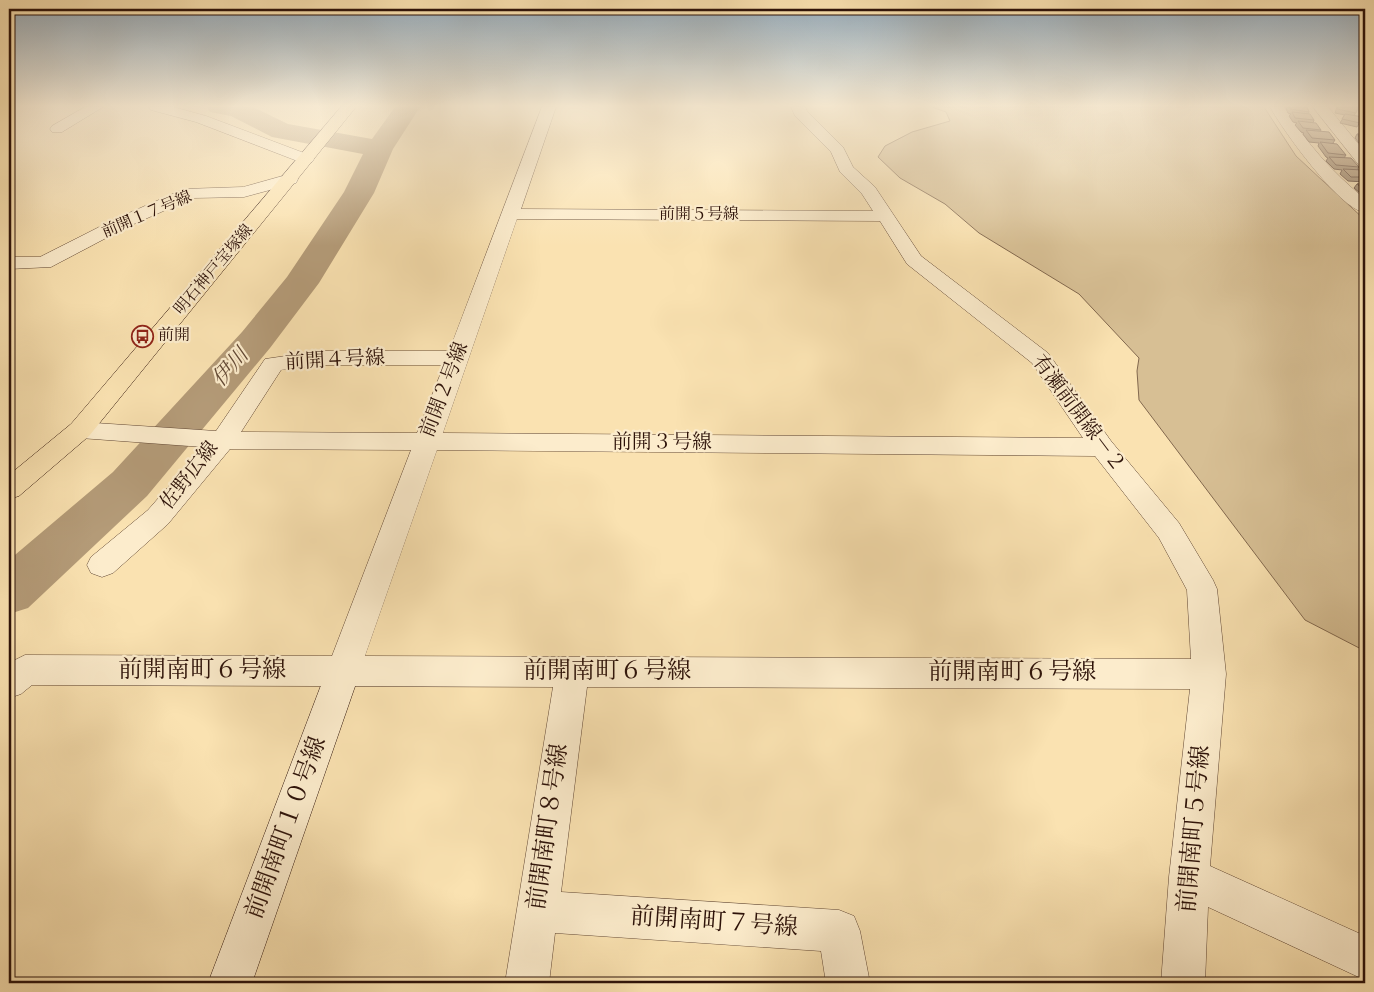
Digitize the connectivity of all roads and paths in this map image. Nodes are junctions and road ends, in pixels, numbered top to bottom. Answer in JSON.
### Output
{"nodes":[{"id":1,"x":310,"y":153,"type":"edge"},
{"id":2,"x":533,"y":153,"type":"edge"},
{"id":3,"x":839,"y":153,"type":"edge"},
{"id":4,"x":1308,"y":153,"type":"edge"},
{"id":5,"x":290,"y":178,"type":"junction"},
{"id":6,"x":1365,"y":208,"type":"edge"},
{"id":7,"x":512,"y":214,"type":"junction"},
{"id":8,"x":887,"y":216,"type":"junction"},
{"id":9,"x":9,"y":263,"type":"edge"},
{"id":10,"x":457,"y":358,"type":"junction"},
{"id":11,"x":92,"y":430,"type":"junction"},
{"id":12,"x":223,"y":440,"type":"junction"},
{"id":13,"x":426,"y":441,"type":"junction"},
{"id":14,"x":1102,"y":447,"type":"junction"},
{"id":15,"x":9,"y":489,"type":"edge"},
{"id":16,"x":102,"y":565,"type":"dead end"},
{"id":17,"x":572,"y":671,"type":"junction"},
{"id":18,"x":343,"y":672,"type":"junction"},
{"id":19,"x":1209,"y":674,"type":"junction"},
{"id":20,"x":9,"y":684,"type":"edge"},
{"id":21,"x":1189,"y":877,"type":"junction"},
{"id":22,"x":537,"y":912,"type":"junction"},
{"id":23,"x":1365,"y":958,"type":"edge"},
{"id":24,"x":230,"y":983,"type":"edge"},
{"id":25,"x":527,"y":983,"type":"edge"},
{"id":26,"x":848,"y":983,"type":"edge"},
{"id":27,"x":1183,"y":983,"type":"edge"}],
"edges":[{"from":1,"to":5,"type":"main road","name":"明石神戸宝塚線"},
{"from":2,"to":7,"type":"street","name":"前開２号線"},
{"from":3,"to":8,"type":"street","name":"有瀬前開線－２"},
{"from":4,"to":6,"type":"street"},
{"from":5,"to":9,"type":"street","name":"前開１７号線"},
{"from":5,"to":11,"type":"main road","name":"明石神戸宝塚線"},
{"from":7,"to":8,"type":"street","name":"前開５号線"},
{"from":7,"to":10,"type":"street","name":"前開２号線"},
{"from":8,"to":14,"type":"street","name":"有瀬前開線－２"},
{"from":10,"to":12,"type":"street","name":"前開４号線"},
{"from":10,"to":13,"type":"street","name":"前開２号線"},
{"from":11,"to":12,"type":"street","name":"佐野広線"},
{"from":11,"to":15,"type":"main road","name":"明石神戸宝塚線"},
{"from":12,"to":13,"type":"street","name":"前開３号線"},
{"from":12,"to":16,"type":"street","name":"佐野広線"},
{"from":13,"to":14,"type":"street","name":"前開３号線"},
{"from":13,"to":18,"type":"street","name":"前開２号線"},
{"from":14,"to":19,"type":"street","name":"有瀬前開線－２"},
{"from":17,"to":18,"type":"street","name":"前開南町６号線"},
{"from":17,"to":19,"type":"street","name":"前開南町６号線"},
{"from":17,"to":22,"type":"street","name":"前開南町８号線"},
{"from":18,"to":20,"type":"street","name":"前開南町６号線"},
{"from":18,"to":24,"type":"street","name":"前開南町１０号線"},
{"from":19,"to":21,"type":"street","name":"前開南町５号線"},
{"from":21,"to":23,"type":"street"},
{"from":21,"to":27,"type":"street","name":"前開南町５号線"},
{"from":22,"to":25,"type":"street","name":"前開南町８号線"},
{"from":22,"to":26,"type":"street","name":"前開南町７号線"}]}
